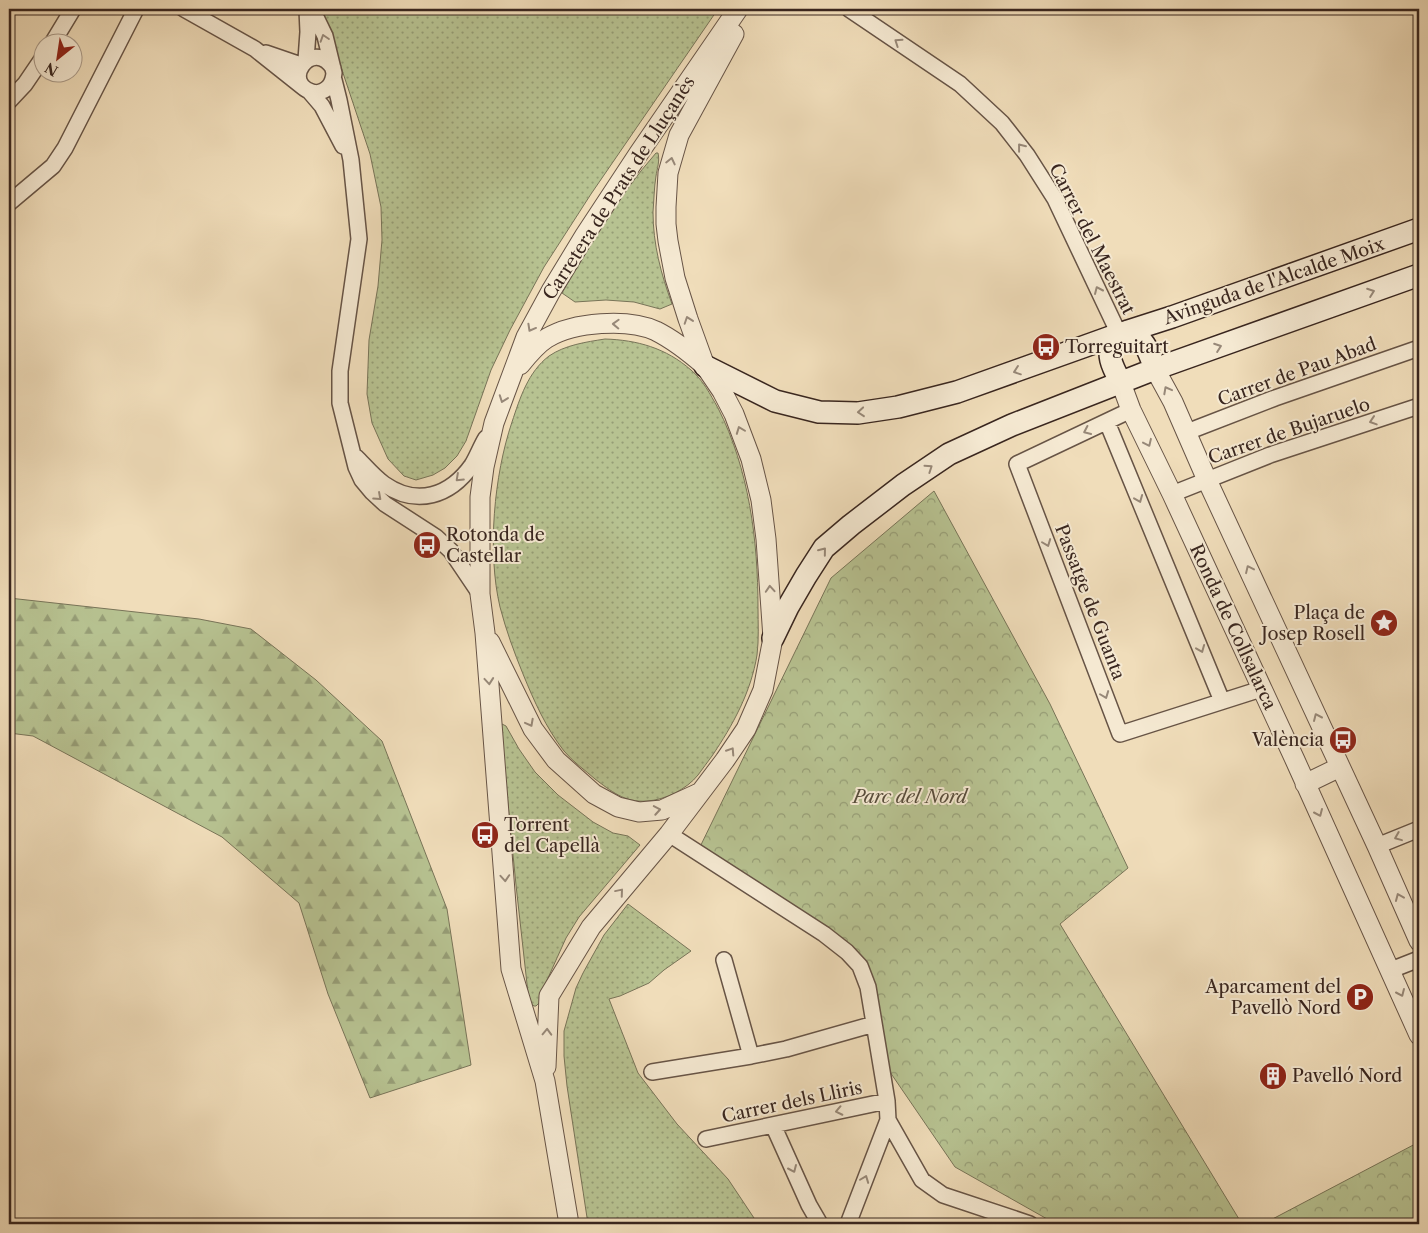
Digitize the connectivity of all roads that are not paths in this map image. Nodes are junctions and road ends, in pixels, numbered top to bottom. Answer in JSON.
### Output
{"nodes":[{"id":1,"x":73,"y":9,"type":"edge"},
{"id":2,"x":136,"y":9,"type":"edge"},
{"id":3,"x":184,"y":9,"type":"edge"},
{"id":4,"x":307,"y":9,"type":"edge"},
{"id":5,"x":312,"y":9,"type":"edge"},
{"id":6,"x":738,"y":9,"type":"edge"},
{"id":7,"x":748,"y":9,"type":"edge"},
{"id":8,"x":849,"y":9,"type":"edge"},
{"id":9,"x":59,"y":32,"type":"edge"},
{"id":10,"x":255,"y":49,"type":"junction"},
{"id":11,"x":303,"y":63,"type":"junction"},
{"id":12,"x":333,"y":74,"type":"junction"},
{"id":13,"x":32,"y":75,"type":"edge"},
{"id":14,"x":308,"y":91,"type":"junction"},
{"id":15,"x":12,"y":95,"type":"edge"},
{"id":16,"x":351,"y":160,"type":"junction"},
{"id":17,"x":9,"y":203,"type":"edge"},
{"id":18,"x":1419,"y":229,"type":"edge"},
{"id":19,"x":1419,"y":275,"type":"edge"},
{"id":20,"x":1120,"y":334,"type":"junction"},
{"id":21,"x":1419,"y":348,"type":"edge"},
{"id":22,"x":705,"y":366,"type":"junction"},
{"id":23,"x":1156,"y":369,"type":"junction"},
{"id":24,"x":512,"y":374,"type":"junction"},
{"id":25,"x":1122,"y":383,"type":"junction"},
{"id":26,"x":1419,"y":406,"type":"edge"},
{"id":27,"x":1131,"y":410,"type":"junction"},
{"id":28,"x":1107,"y":422,"type":"junction"},
{"id":29,"x":494,"y":423,"type":"junction"},
{"id":30,"x":1187,"y":432,"type":"junction"},
{"id":31,"x":354,"y":456,"type":"junction"},
{"id":32,"x":1207,"y":480,"type":"junction"},
{"id":33,"x":1172,"y":494,"type":"junction"},
{"id":34,"x":480,"y":594,"type":"junction"},
{"id":35,"x":486,"y":633,"type":"junction"},
{"id":36,"x":773,"y":638,"type":"junction"},
{"id":37,"x":1261,"y":689,"type":"junction"},
{"id":38,"x":1222,"y":702,"type":"junction"},
{"id":39,"x":1340,"y":767,"type":"junction"},
{"id":40,"x":1305,"y":784,"type":"junction"},
{"id":41,"x":703,"y":791,"type":"junction"},
{"id":42,"x":1419,"y":829,"type":"edge"},
{"id":43,"x":669,"y":834,"type":"junction"},
{"id":44,"x":1377,"y":846,"type":"junction"},
{"id":45,"x":1419,"y":941,"type":"edge"},
{"id":46,"x":1419,"y":959,"type":"edge"},
{"id":47,"x":724,"y":960,"type":"dead end"},
{"id":48,"x":1391,"y":970,"type":"junction"},
{"id":49,"x":874,"y":1024,"type":"junction"},
{"id":50,"x":1419,"y":1035,"type":"edge"},
{"id":51,"x":751,"y":1056,"type":"junction"},
{"id":52,"x":652,"y":1072,"type":"dead end"},
{"id":53,"x":545,"y":1081,"type":"junction"},
{"id":54,"x":887,"y":1101,"type":"junction"},
{"id":55,"x":888,"y":1120,"type":"junction"},
{"id":56,"x":773,"y":1125,"type":"junction"},
{"id":57,"x":706,"y":1139,"type":"dead end"},
{"id":58,"x":569,"y":1224,"type":"edge"},
{"id":59,"x":820,"y":1224,"type":"edge"},
{"id":60,"x":848,"y":1224,"type":"edge"},
{"id":61,"x":1030,"y":1224,"type":"edge"}],
"edges":[{"from":1,"to":9,"type":"street"},
{"from":2,"to":17,"type":"street"},
{"from":3,"to":10,"type":"street"},
{"from":4,"to":11,"type":"street"},
{"from":12,"to":5,"type":"street","one_way":true},
{"from":6,"to":24,"type":"street","name":"Carretera de Prats de Lluçanès","one_way":true},
{"from":22,"to":7,"type":"street","name":"Carretera de Prats de Lluçanès","one_way":true},
{"from":20,"to":8,"type":"street","name":"Carrer del Maestrat","one_way":true},
{"from":10,"to":11,"type":"street"},
{"from":10,"to":14,"type":"street"},
{"from":11,"to":12,"type":"street"},
{"from":11,"to":14,"type":"street"},
{"from":12,"to":14,"type":"street"},
{"from":12,"to":16,"type":"street"},
{"from":13,"to":15,"type":"street"},
{"from":14,"to":16,"type":"street"},
{"from":16,"to":31,"type":"street"},
{"from":18,"to":20,"type":"main road","name":"Avinguda de l'Alcalde Moix"},
{"from":23,"to":19,"type":"main road","one_way":true},
{"from":20,"to":22,"type":"main road","name":"Avinguda de l'Alcalde Moix","one_way":true},
{"from":20,"to":23,"type":"main road"},
{"from":20,"to":25,"type":"main road"},
{"from":21,"to":30,"type":"street","name":"Carrer de Pau Abad"},
{"from":22,"to":24,"type":"street","name":"Carretera de Prats de Lluçanès","one_way":true},
{"from":36,"to":22,"type":"street","name":"Carretera de Prats de Lluçanès","one_way":true},
{"from":23,"to":25,"type":"main road"},
{"from":30,"to":23,"type":"street","one_way":true},
{"from":24,"to":29,"type":"street","name":"Carretera de Prats de Lluçanès","one_way":true},
{"from":25,"to":27,"type":"street","name":"Ronda de Collsalarca"},
{"from":36,"to":25,"type":"main road","one_way":true},
{"from":26,"to":32,"type":"street","name":"Carrer de Bujaruelo","one_way":true},
{"from":27,"to":28,"type":"street","name":"Passatge de Guanta"},
{"from":27,"to":33,"type":"street","name":"Ronda de Collsalarca","one_way":true},
{"from":28,"to":38,"type":"street","one_way":true},
{"from":28,"to":38,"type":"street","name":"Passatge de Guanta","one_way":true},
{"from":29,"to":31,"type":"street","one_way":true},
{"from":29,"to":34,"type":"street","name":"Carretera de Prats de Lluçanès"},
{"from":30,"to":32,"type":"street"},
{"from":31,"to":34,"type":"street","one_way":true},
{"from":32,"to":33,"type":"street","name":"Carrer de Bujaruelo"},
{"from":39,"to":32,"type":"street","one_way":true},
{"from":33,"to":37,"type":"street","name":"Ronda de Collsalarca"},
{"from":34,"to":35,"type":"street","name":"Carretera de Prats de Lluçanès"},
{"from":35,"to":41,"type":"street","name":"Carretera de Prats de Lluçanès","one_way":true},
{"from":35,"to":53,"type":"street","name":"Carretera de Prats de Lluçanès","one_way":true},
{"from":41,"to":36,"type":"street","name":"Carretera de Prats de Lluçanès","one_way":true},
{"from":37,"to":38,"type":"street","name":"Passatge de Guanta"},
{"from":37,"to":40,"type":"street","name":"Ronda de Collsalarca"},
{"from":39,"to":40,"type":"street"},
{"from":39,"to":44,"type":"street"},
{"from":40,"to":48,"type":"street","name":"Ronda de Collsalarca","one_way":true},
{"from":41,"to":43,"type":"street","name":"Carretera de Prats de Lluçanès"},
{"from":42,"to":44,"type":"street","one_way":true},
{"from":43,"to":49,"type":"street"},
{"from":53,"to":43,"type":"street","name":"Carretera de Prats de Lluçanès","one_way":true},
{"from":45,"to":44,"type":"street","one_way":true},
{"from":46,"to":48,"type":"street"},
{"from":47,"to":51,"type":"street"},
{"from":48,"to":50,"type":"street","name":"Ronda de Collsalarca","one_way":true},
{"from":49,"to":51,"type":"street"},
{"from":49,"to":54,"type":"street"},
{"from":51,"to":52,"type":"street"},
{"from":53,"to":58,"type":"street","name":"Carretera de Prats de Lluçanès"},
{"from":54,"to":55,"type":"street"},
{"from":54,"to":56,"type":"street","name":"Carrer dels Lliris","one_way":true},
{"from":60,"to":55,"type":"street","one_way":true},
{"from":55,"to":61,"type":"street"},
{"from":56,"to":57,"type":"street","name":"Carrer dels Lliris"},
{"from":56,"to":59,"type":"street","one_way":true}]}
